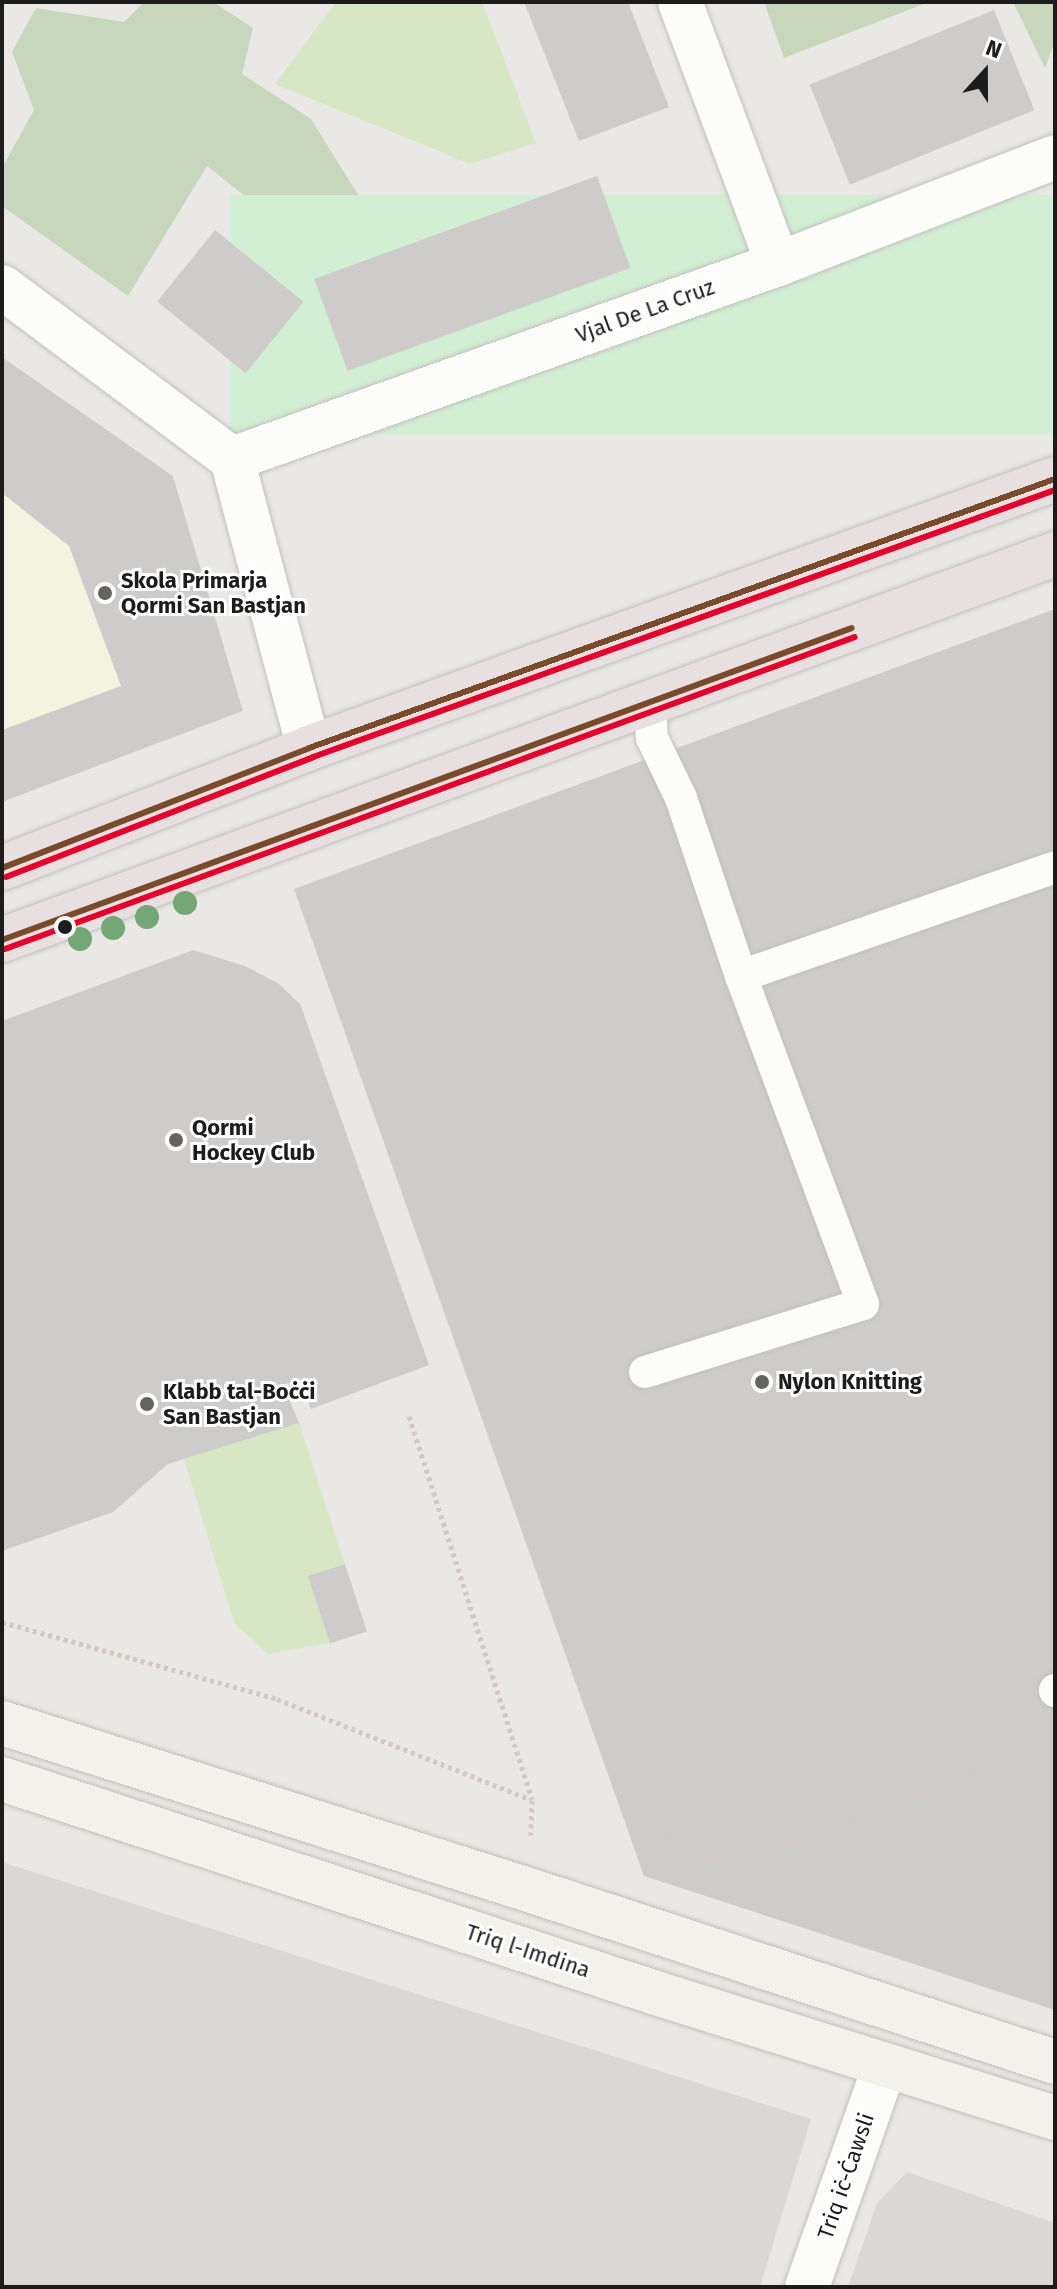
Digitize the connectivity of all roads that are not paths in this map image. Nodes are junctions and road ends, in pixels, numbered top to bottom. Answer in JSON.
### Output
{"nodes":[{"id":1,"x":680,"y":2,"type":"edge"},
{"id":2,"x":1055,"y":157,"type":"edge"},
{"id":3,"x":778,"y":264,"type":"junction"},
{"id":4,"x":2,"y":287,"type":"edge"},
{"id":5,"x":232,"y":459,"type":"junction"},
{"id":6,"x":1055,"y":479,"type":"edge"},
{"id":7,"x":1055,"y":554,"type":"edge"},
{"id":8,"x":650,"y":703,"type":"junction"},
{"id":9,"x":309,"y":748,"type":"junction"},
{"id":10,"x":1055,"y":867,"type":"edge"},
{"id":11,"x":2,"y":868,"type":"edge"},
{"id":12,"x":2,"y":940,"type":"edge"},
{"id":13,"x":741,"y":976,"type":"junction"},
{"id":14,"x":645,"y":1372,"type":"dead end"},
{"id":15,"x":2,"y":1723,"type":"edge"},
{"id":16,"x":2,"y":1779,"type":"edge"},
{"id":17,"x":1055,"y":2062,"type":"edge"},
{"id":18,"x":885,"y":2066,"type":"junction"},
{"id":19,"x":1055,"y":2118,"type":"edge"},
{"id":20,"x":807,"y":2287,"type":"edge"}],
"edges":[{"from":1,"to":3,"type":"street"},
{"from":2,"to":3,"type":"street","name":"Vjal De La Cruz"},
{"from":3,"to":5,"type":"street","name":"Vjal De La Cruz"},
{"from":4,"to":5,"type":"street"},
{"from":5,"to":9,"type":"street"},
{"from":6,"to":9,"type":"highway"},
{"from":7,"to":8,"type":"highway"},
{"from":8,"to":12,"type":"highway"},
{"from":8,"to":13,"type":"lane"},
{"from":9,"to":11,"type":"highway"},
{"from":10,"to":13,"type":"lane"},
{"from":13,"to":14,"type":"lane"},
{"from":15,"to":17,"type":"main road"},
{"from":16,"to":18,"type":"main road","name":"Triq l-Imdina"},
{"from":18,"to":19,"type":"main road","name":"Triq l-Imdina"},
{"from":18,"to":20,"type":"street","name":"Triq iċ-Ċawsli"}]}
